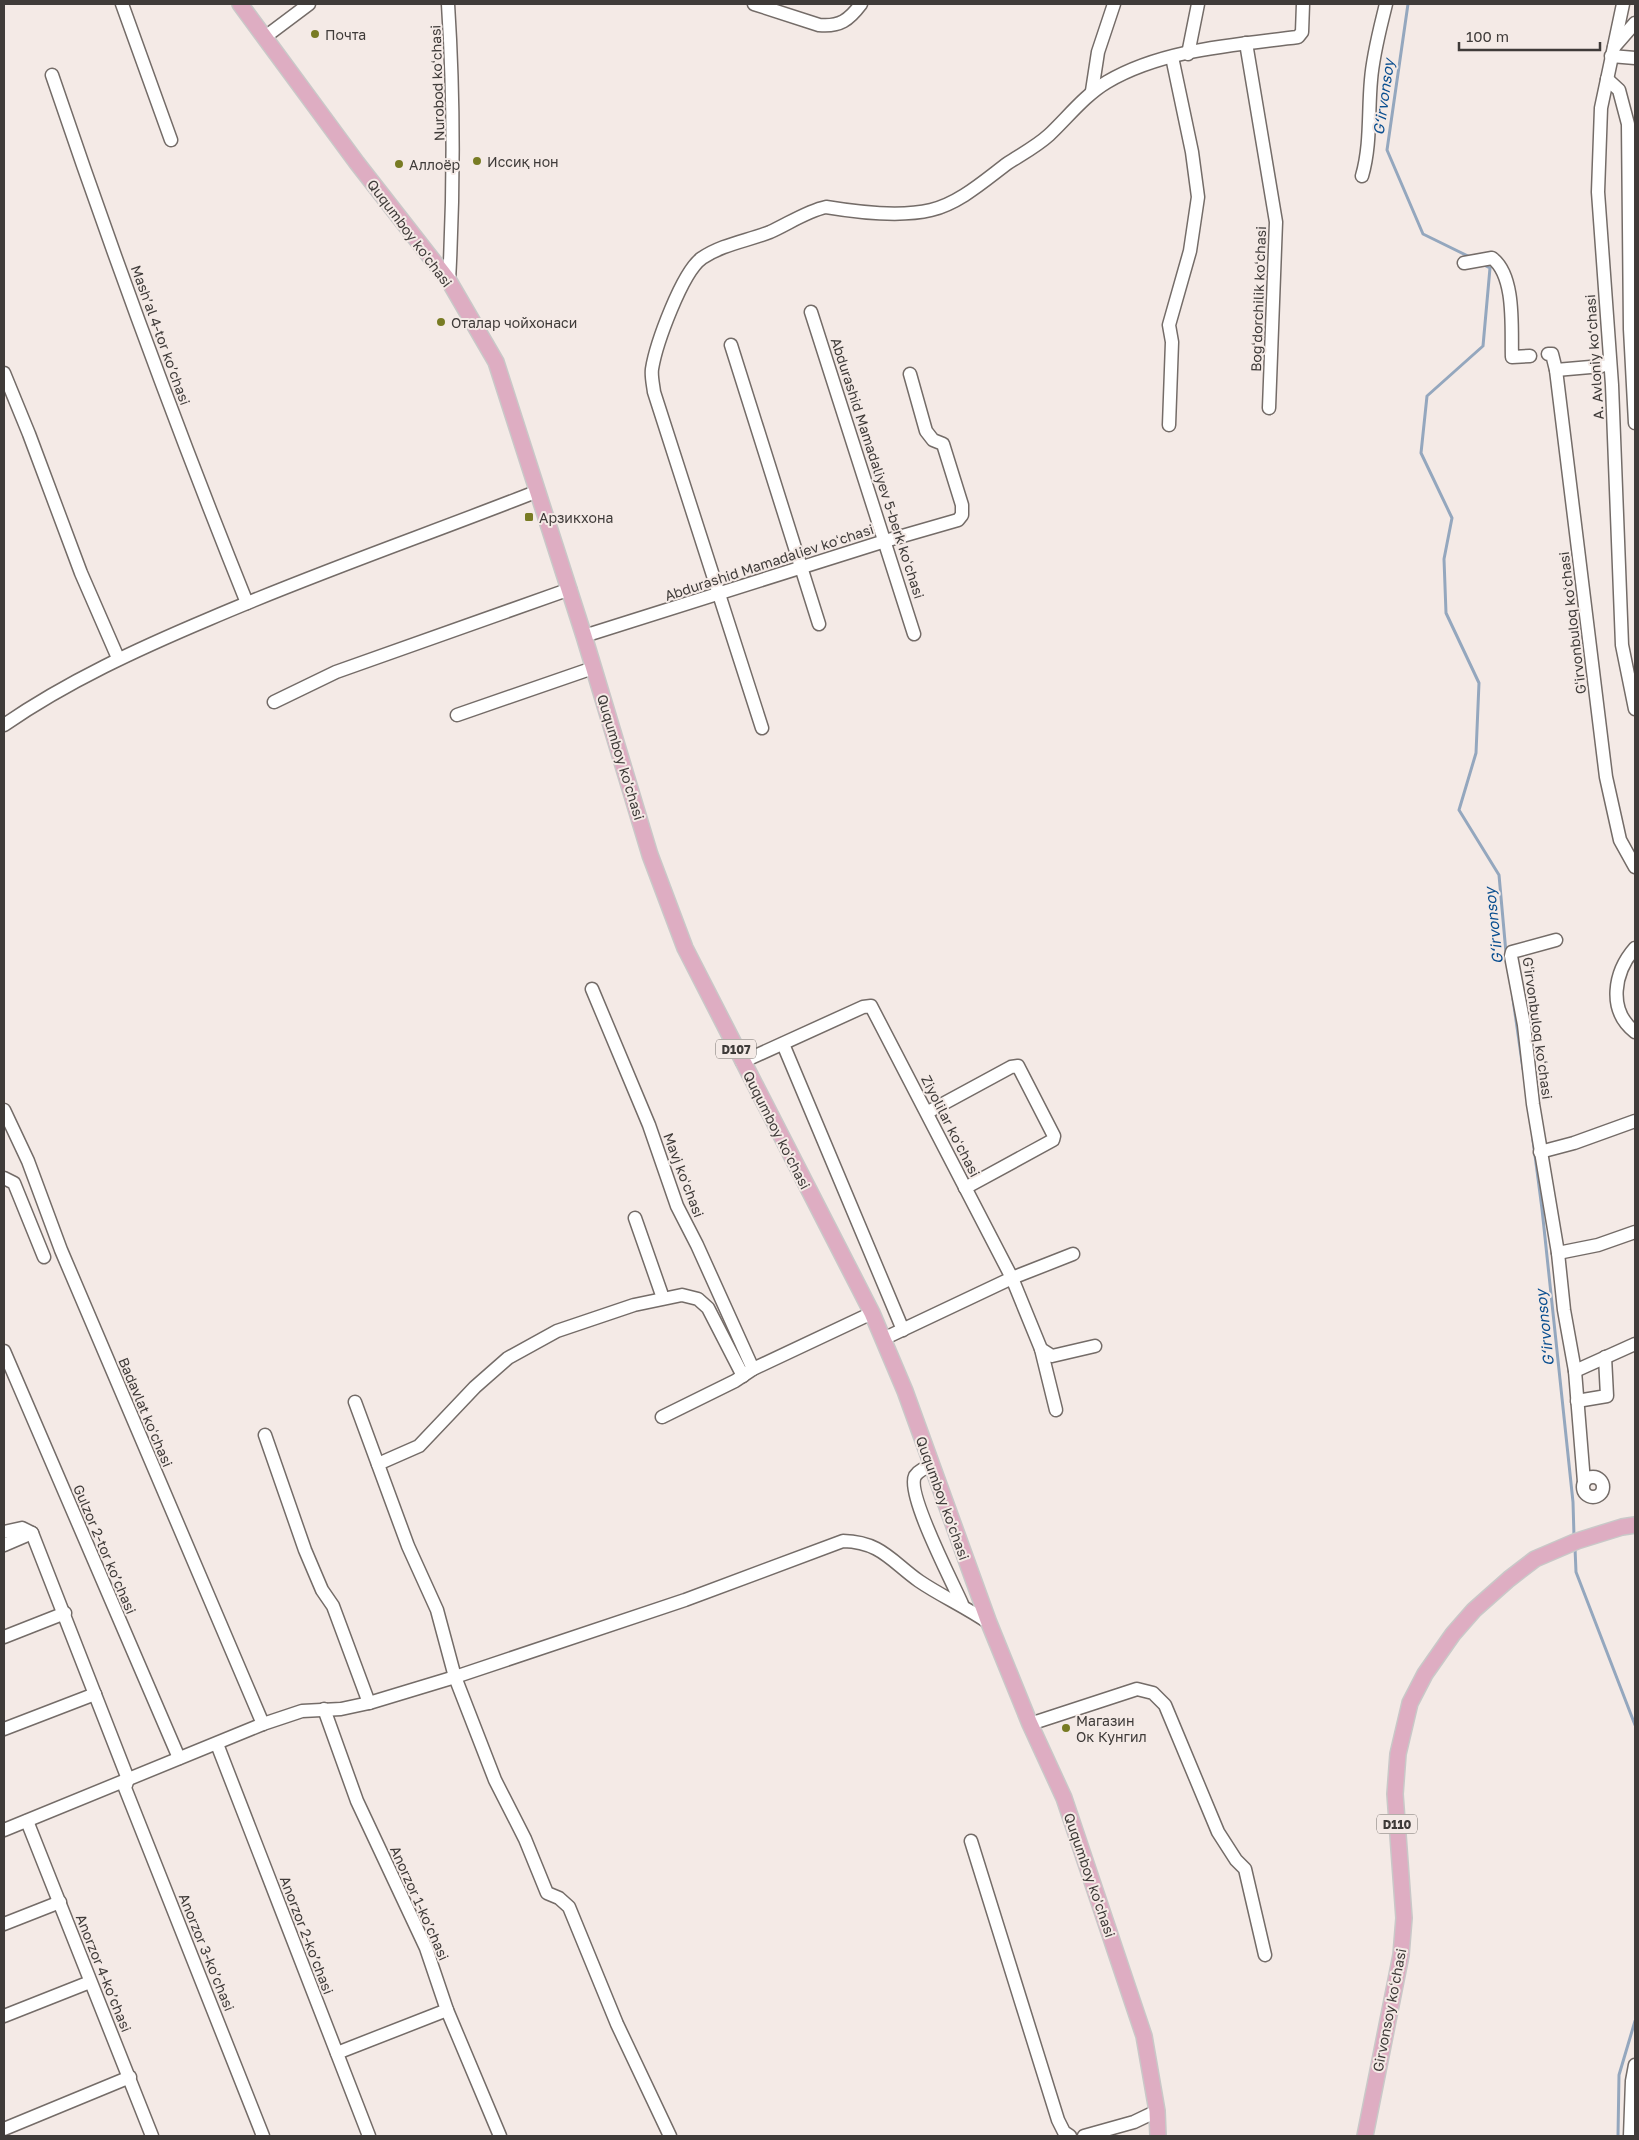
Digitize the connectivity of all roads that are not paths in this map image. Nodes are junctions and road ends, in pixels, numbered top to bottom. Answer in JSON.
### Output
{"nodes":[{"id":1,"x":122,"y":4,"type":"edge"},
{"id":2,"x":240,"y":4,"type":"edge"},
{"id":3,"x":309,"y":4,"type":"edge"},
{"id":4,"x":448,"y":4,"type":"edge"},
{"id":5,"x":754,"y":4,"type":"edge"},
{"id":6,"x":861,"y":4,"type":"edge"},
{"id":7,"x":1114,"y":4,"type":"edge"},
{"id":8,"x":1198,"y":4,"type":"edge"},
{"id":9,"x":1303,"y":4,"type":"edge"},
{"id":10,"x":1386,"y":4,"type":"edge"},
{"id":11,"x":1623,"y":4,"type":"edge"},
{"id":12,"x":1635,"y":23,"type":"edge"},
{"id":13,"x":265,"y":37,"type":"junction"},
{"id":14,"x":1246,"y":43,"type":"junction"},
{"id":15,"x":1612,"y":53,"type":"junction"},
{"id":16,"x":1188,"y":54,"type":"junction"},
{"id":17,"x":1172,"y":57,"type":"junction"},
{"id":18,"x":1635,"y":58,"type":"edge"},
{"id":19,"x":52,"y":75,"type":"dead end"},
{"id":20,"x":1607,"y":79,"type":"junction"},
{"id":21,"x":1092,"y":91,"type":"junction"},
{"id":22,"x":171,"y":140,"type":"dead end"},
{"id":23,"x":1362,"y":176,"type":"dead end"},
{"id":24,"x":1464,"y":263,"type":"dead end"},
{"id":25,"x":449,"y":281,"type":"junction"},
{"id":26,"x":811,"y":312,"type":"dead end"},
{"id":27,"x":1632,"y":327,"type":"edge"},
{"id":28,"x":1609,"y":337,"type":"junction"},
{"id":29,"x":731,"y":345,"type":"dead end"},
{"id":30,"x":1548,"y":354,"type":"dead end"},
{"id":31,"x":1530,"y":356,"type":"dead end"},
{"id":32,"x":1602,"y":366,"type":"dead end"},
{"id":33,"x":1556,"y":370,"type":"junction"},
{"id":34,"x":4,"y":372,"type":"edge"},
{"id":35,"x":910,"y":374,"type":"dead end"},
{"id":36,"x":8,"y":393,"type":"edge"},
{"id":37,"x":1269,"y":408,"type":"dead end"},
{"id":38,"x":1635,"y":423,"type":"edge"},
{"id":39,"x":1169,"y":425,"type":"dead end"},
{"id":40,"x":1635,"y":428,"type":"edge"},
{"id":41,"x":1635,"y":434,"type":"edge"},
{"id":42,"x":538,"y":491,"type":"junction"},
{"id":43,"x":885,"y":541,"type":"junction"},
{"id":44,"x":801,"y":568,"type":"junction"},
{"id":45,"x":570,"y":589,"type":"junction"},
{"id":46,"x":718,"y":594,"type":"junction"},
{"id":47,"x":247,"y":603,"type":"junction"},
{"id":48,"x":819,"y":624,"type":"dead end"},
{"id":49,"x":914,"y":634,"type":"dead end"},
{"id":50,"x":584,"y":636,"type":"junction"},
{"id":51,"x":118,"y":658,"type":"junction"},
{"id":52,"x":593,"y":668,"type":"junction"},
{"id":53,"x":274,"y":702,"type":"dead end"},
{"id":54,"x":1635,"y":709,"type":"edge"},
{"id":55,"x":457,"y":716,"type":"dead end"},
{"id":56,"x":4,"y":724,"type":"edge"},
{"id":57,"x":762,"y":728,"type":"dead end"},
{"id":58,"x":1635,"y":866,"type":"edge"},
{"id":59,"x":1556,"y":940,"type":"dead end"},
{"id":60,"x":1635,"y":948,"type":"edge"},
{"id":61,"x":592,"y":988,"type":"dead end"},
{"id":62,"x":1635,"y":1032,"type":"edge"},
{"id":63,"x":784,"y":1044,"type":"junction"},
{"id":64,"x":742,"y":1062,"type":"junction"},
{"id":65,"x":4,"y":1110,"type":"edge"},
{"id":66,"x":928,"y":1112,"type":"junction"},
{"id":67,"x":1635,"y":1121,"type":"edge"},
{"id":68,"x":1540,"y":1152,"type":"junction"},
{"id":69,"x":4,"y":1178,"type":"edge"},
{"id":70,"x":965,"y":1188,"type":"junction"},
{"id":71,"x":635,"y":1218,"type":"dead end"},
{"id":72,"x":1635,"y":1232,"type":"edge"},
{"id":73,"x":1558,"y":1252,"type":"junction"},
{"id":74,"x":1073,"y":1254,"type":"dead end"},
{"id":75,"x":44,"y":1257,"type":"dead end"},
{"id":76,"x":1012,"y":1278,"type":"junction"},
{"id":77,"x":664,"y":1298,"type":"junction"},
{"id":78,"x":872,"y":1313,"type":"junction"},
{"id":79,"x":903,"y":1330,"type":"junction"},
{"id":80,"x":883,"y":1339,"type":"junction"},
{"id":81,"x":1635,"y":1344,"type":"edge"},
{"id":82,"x":1095,"y":1346,"type":"dead end"},
{"id":83,"x":1041,"y":1349,"type":"junction"},
{"id":84,"x":4,"y":1351,"type":"edge"},
{"id":85,"x":1605,"y":1357,"type":"junction"},
{"id":86,"x":1575,"y":1370,"type":"junction"},
{"id":87,"x":748,"y":1373,"type":"junction"},
{"id":88,"x":1577,"y":1401,"type":"junction"},
{"id":89,"x":356,"y":1402,"type":"dead end"},
{"id":90,"x":1056,"y":1410,"type":"dead end"},
{"id":91,"x":662,"y":1418,"type":"dead end"},
{"id":92,"x":265,"y":1435,"type":"dead end"},
{"id":93,"x":378,"y":1464,"type":"junction"},
{"id":94,"x":932,"y":1466,"type":"junction"},
{"id":95,"x":1584,"y":1482,"type":"dead end"},
{"id":96,"x":1628,"y":1526,"type":"edge"},
{"id":97,"x":4,"y":1532,"type":"edge"},
{"id":98,"x":32,"y":1533,"type":"junction"},
{"id":99,"x":4,"y":1545,"type":"edge"},
{"id":100,"x":962,"y":1604,"type":"junction"},
{"id":101,"x":65,"y":1613,"type":"junction"},
{"id":102,"x":989,"y":1623,"type":"junction"},
{"id":103,"x":4,"y":1637,"type":"edge"},
{"id":104,"x":455,"y":1677,"type":"junction"},
{"id":105,"x":95,"y":1694,"type":"junction"},
{"id":106,"x":369,"y":1704,"type":"junction"},
{"id":107,"x":324,"y":1709,"type":"junction"},
{"id":108,"x":263,"y":1724,"type":"junction"},
{"id":109,"x":1030,"y":1724,"type":"junction"},
{"id":110,"x":4,"y":1729,"type":"edge"},
{"id":111,"x":217,"y":1744,"type":"junction"},
{"id":112,"x":179,"y":1758,"type":"junction"},
{"id":113,"x":128,"y":1779,"type":"junction"},
{"id":114,"x":27,"y":1821,"type":"junction"},
{"id":115,"x":4,"y":1830,"type":"edge"},
{"id":116,"x":971,"y":1841,"type":"dead end"},
{"id":117,"x":60,"y":1902,"type":"junction"},
{"id":118,"x":4,"y":1924,"type":"edge"},
{"id":119,"x":1265,"y":1955,"type":"dead end"},
{"id":120,"x":90,"y":1982,"type":"junction"},
{"id":121,"x":447,"y":2010,"type":"junction"},
{"id":122,"x":4,"y":2016,"type":"edge"},
{"id":123,"x":337,"y":2053,"type":"junction"},
{"id":124,"x":1635,"y":2065,"type":"edge"},
{"id":125,"x":130,"y":2077,"type":"junction"},
{"id":126,"x":1157,"y":2111,"type":"junction"},
{"id":127,"x":4,"y":2129,"type":"edge"},
{"id":128,"x":152,"y":2136,"type":"edge"},
{"id":129,"x":264,"y":2136,"type":"edge"},
{"id":130,"x":369,"y":2136,"type":"edge"},
{"id":131,"x":500,"y":2136,"type":"edge"},
{"id":132,"x":670,"y":2136,"type":"edge"},
{"id":133,"x":1070,"y":2136,"type":"edge"},
{"id":134,"x":1084,"y":2136,"type":"edge"},
{"id":135,"x":1158,"y":2136,"type":"edge"},
{"id":136,"x":1364,"y":2136,"type":"edge"},
{"id":137,"x":1630,"y":2136,"type":"edge"}],
"edges":[{"from":1,"to":22,"type":"street"},
{"from":2,"to":13,"type":"main road","name":"Ququmboy ko'chasi","number":"D107"},
{"from":3,"to":13,"type":"street"},
{"from":4,"to":25,"type":"street","name":"Nurobod koʻchasi"},
{"from":5,"to":6,"type":"street"},
{"from":7,"to":21,"type":"street"},
{"from":8,"to":16,"type":"street"},
{"from":9,"to":14,"type":"street"},
{"from":10,"to":23,"type":"street"},
{"from":11,"to":15,"type":"street","name":"A. Avloniy ko‘chasi"},
{"from":12,"to":15,"type":"street"},
{"from":13,"to":25,"type":"main road","name":"Ququmboy ko'chasi","number":"D107"},
{"from":14,"to":16,"type":"street"},
{"from":14,"to":37,"type":"street","name":"Bogʻdorchilik koʻchasi"},
{"from":15,"to":18,"type":"street"},
{"from":15,"to":20,"type":"street","name":"A. Avloniy ko‘chasi"},
{"from":16,"to":17,"type":"street"},
{"from":17,"to":21,"type":"street"},
{"from":17,"to":39,"type":"street"},
{"from":19,"to":47,"type":"street","name":"Mashʼal 4-tor koʼchasi"},
{"from":20,"to":27,"type":"street"},
{"from":20,"to":28,"type":"street","name":"A. Avloniy ko‘chasi"},
{"from":21,"to":46,"type":"street"},
{"from":24,"to":31,"type":"street"},
{"from":25,"to":42,"type":"main road","name":"Ququmboy ko'chasi","number":"D107"},
{"from":26,"to":43,"type":"street","name":"Abdurashid Mamadaliyev 5-berk koʻchasi"},
{"from":27,"to":28,"type":"street"},
{"from":27,"to":38,"type":"street"},
{"from":28,"to":54,"type":"street","name":"A. Avloniy ko‘chasi"},
{"from":29,"to":44,"type":"street"},
{"from":30,"to":33,"type":"street","name":"Gʻirvonbuloq koʻchasi"},
{"from":32,"to":33,"type":"street"},
{"from":33,"to":58,"type":"street","name":"Gʻirvonbuloq koʻchasi"},
{"from":34,"to":36,"type":"street"},
{"from":35,"to":43,"type":"street","name":"Abdurashid Mamadaliev koʻchasi"},
{"from":36,"to":51,"type":"street"},
{"from":40,"to":41,"type":"street"},
{"from":42,"to":45,"type":"main road","name":"Ququmboy ko'chasi","number":"D107"},
{"from":42,"to":47,"type":"street"},
{"from":43,"to":44,"type":"street","name":"Abdurashid Mamadaliev koʻchasi"},
{"from":43,"to":49,"type":"street","name":"Abdurashid Mamadaliyev 5-berk koʻchasi"},
{"from":44,"to":46,"type":"street","name":"Abdurashid Mamadaliev koʻchasi"},
{"from":44,"to":48,"type":"street"},
{"from":45,"to":50,"type":"main road","name":"Ququmboy ko'chasi","number":"D107"},
{"from":45,"to":53,"type":"street"},
{"from":46,"to":50,"type":"street","name":"Abdurashid Mamadaliev koʻchasi"},
{"from":46,"to":57,"type":"street"},
{"from":47,"to":51,"type":"street"},
{"from":50,"to":52,"type":"main road","name":"Ququmboy ko'chasi","number":"D107"},
{"from":51,"to":56,"type":"street"},
{"from":52,"to":55,"type":"street"},
{"from":52,"to":64,"type":"main road","name":"Ququmboy ko'chasi","number":"D107"},
{"from":59,"to":68,"type":"street","name":"Gʻirvonbuloq koʻchasi"},
{"from":60,"to":62,"type":"street"},
{"from":61,"to":87,"type":"street","name":"Mavj koʻchasi"},
{"from":63,"to":64,"type":"street"},
{"from":63,"to":66,"type":"street","name":"Ziyolilar koʻchasi"},
{"from":63,"to":79,"type":"street"},
{"from":64,"to":78,"type":"main road","name":"Ququmboy ko'chasi","number":"D107"},
{"from":65,"to":108,"type":"street","name":"Badavlat koʻchasi"},
{"from":66,"to":70,"type":"street","name":"Ziyolilar koʻchasi"},
{"from":66,"to":70,"type":"street"},
{"from":67,"to":68,"type":"street"},
{"from":68,"to":73,"type":"street","name":"Gʻirvonbuloq koʻchasi"},
{"from":69,"to":75,"type":"street"},
{"from":70,"to":76,"type":"street","name":"Ziyolilar koʻchasi"},
{"from":71,"to":77,"type":"street"},
{"from":72,"to":73,"type":"street"},
{"from":73,"to":86,"type":"street","name":"Gʻirvonbuloq koʻchasi"},
{"from":74,"to":76,"type":"street"},
{"from":76,"to":79,"type":"street"},
{"from":76,"to":83,"type":"street","name":"Ziyolilar koʻchasi"},
{"from":77,"to":87,"type":"street"},
{"from":77,"to":93,"type":"street"},
{"from":78,"to":80,"type":"main road","name":"Ququmboy ko'chasi","number":"D107"},
{"from":78,"to":87,"type":"street"},
{"from":79,"to":80,"type":"street"},
{"from":80,"to":94,"type":"main road","name":"Ququmboy ko'chasi","number":"D107"},
{"from":81,"to":85,"type":"street"},
{"from":82,"to":83,"type":"street"},
{"from":83,"to":90,"type":"street","name":"Ziyolilar koʻchasi"},
{"from":84,"to":112,"type":"street","name":"Gulzor 2-tor koʼchasi"},
{"from":85,"to":86,"type":"street"},
{"from":85,"to":88,"type":"street"},
{"from":86,"to":88,"type":"street","name":"Gʻirvonbuloq koʻchasi"},
{"from":87,"to":91,"type":"street"},
{"from":88,"to":95,"type":"street","name":"Gʻirvonbuloq koʻchasi"},
{"from":89,"to":93,"type":"street"},
{"from":92,"to":106,"type":"street"},
{"from":93,"to":104,"type":"street"},
{"from":94,"to":100,"type":"street"},
{"from":94,"to":102,"type":"main road","name":"Ququmboy ko'chasi","number":"D107"},
{"from":96,"to":136,"type":"main road","name":"Girvonsoy koʻchasi","number":"D110"},
{"from":97,"to":98,"type":"street"},
{"from":98,"to":99,"type":"street"},
{"from":98,"to":101,"type":"street","name":"Аnorzor 3-koʼchasi"},
{"from":100,"to":102,"type":"street"},
{"from":100,"to":104,"type":"street"},
{"from":101,"to":103,"type":"street"},
{"from":101,"to":105,"type":"street","name":"Аnorzor 3-koʼchasi"},
{"from":102,"to":109,"type":"main road","name":"Ququmboy ko'chasi","number":"D107"},
{"from":104,"to":106,"type":"street"},
{"from":104,"to":132,"type":"street"},
{"from":105,"to":110,"type":"street"},
{"from":105,"to":113,"type":"street","name":"Аnorzor 3-koʼchasi"},
{"from":106,"to":107,"type":"street"},
{"from":107,"to":108,"type":"street"},
{"from":107,"to":121,"type":"street","name":"Аnorzor 1-koʼchasi"},
{"from":108,"to":111,"type":"street"},
{"from":109,"to":119,"type":"street"},
{"from":109,"to":126,"type":"main road","name":"Ququmboy ko'chasi","number":"D107"},
{"from":111,"to":112,"type":"street"},
{"from":111,"to":123,"type":"street","name":"Аnorzor 2-koʼchasi"},
{"from":112,"to":113,"type":"street"},
{"from":113,"to":114,"type":"street"},
{"from":113,"to":129,"type":"street","name":"Аnorzor 3-koʼchasi"},
{"from":114,"to":115,"type":"street"},
{"from":114,"to":117,"type":"street","name":"Аnorzor 4-koʼchasi"},
{"from":116,"to":133,"type":"street"},
{"from":117,"to":118,"type":"street"},
{"from":117,"to":120,"type":"street","name":"Аnorzor 4-koʼchasi"},
{"from":120,"to":122,"type":"street"},
{"from":120,"to":125,"type":"street","name":"Аnorzor 4-koʼchasi"},
{"from":121,"to":123,"type":"street"},
{"from":121,"to":131,"type":"street","name":"Аnorzor 1-koʼchasi"},
{"from":123,"to":130,"type":"street","name":"Аnorzor 2-koʼchasi"},
{"from":124,"to":137,"type":"street"},
{"from":125,"to":127,"type":"street"},
{"from":125,"to":128,"type":"street","name":"Аnorzor 4-koʼchasi"},
{"from":126,"to":134,"type":"street"},
{"from":126,"to":135,"type":"main road","name":"Ququmboy ko'chasi","number":"D107"}]}
